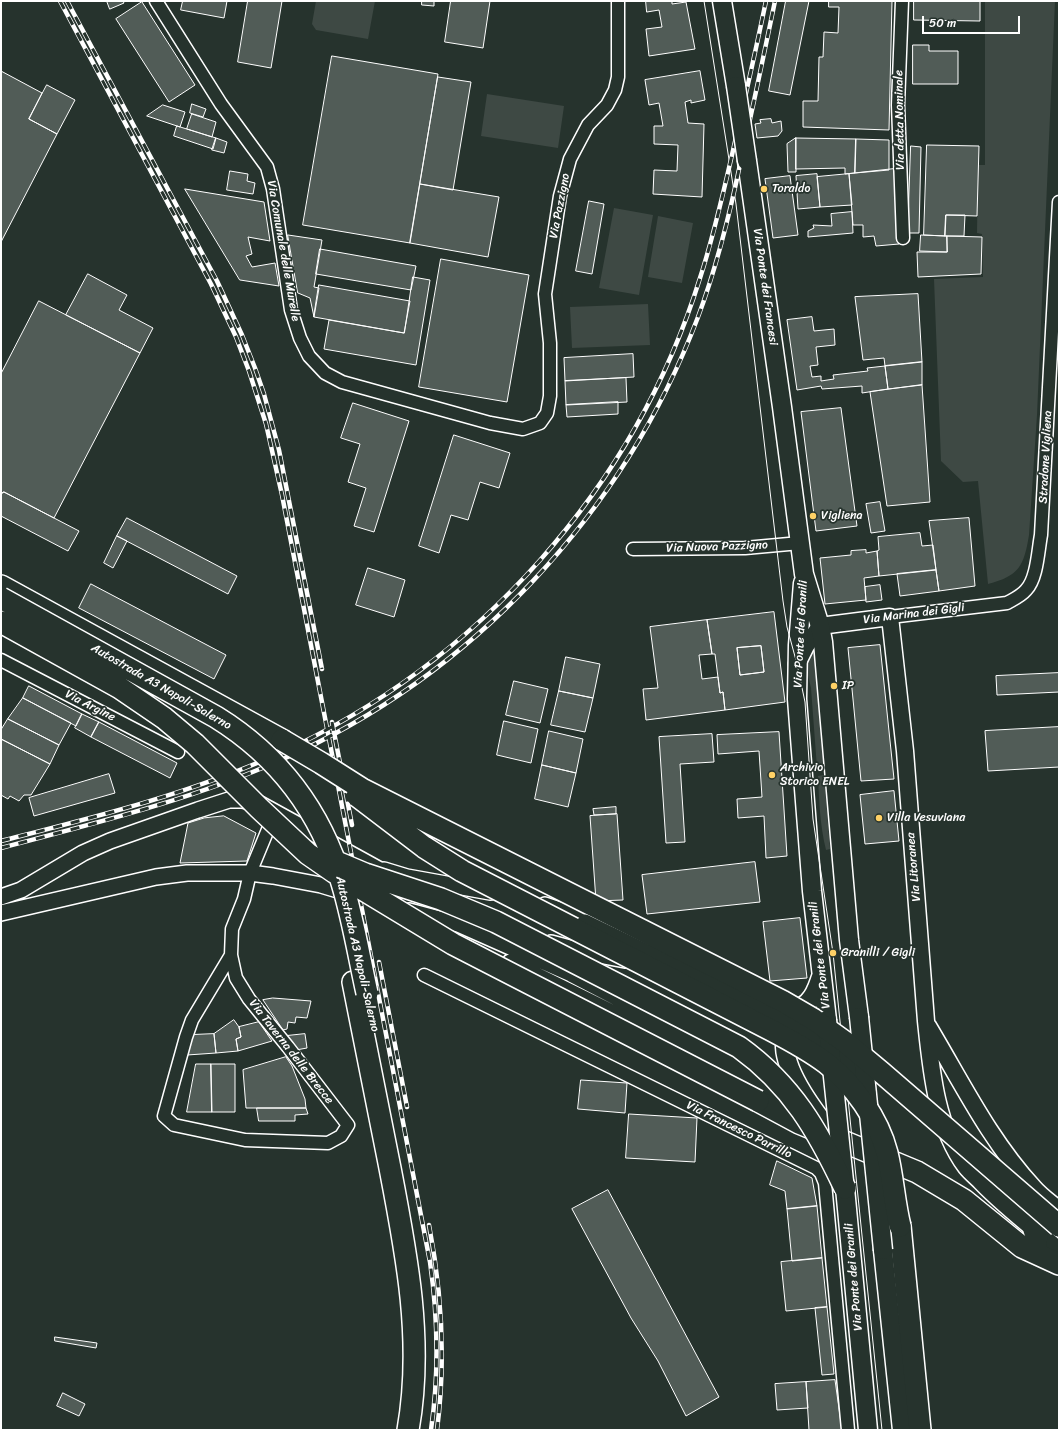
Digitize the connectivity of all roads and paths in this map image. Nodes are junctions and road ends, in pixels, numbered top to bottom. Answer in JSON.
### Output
{"nodes":[{"id":1,"x":156,"y":1,"type":"edge"},
{"id":2,"x":618,"y":1,"type":"edge"},
{"id":3,"x":722,"y":1,"type":"edge"},
{"id":4,"x":902,"y":1,"type":"edge"},
{"id":5,"x":1059,"y":202,"type":"edge"},
{"id":6,"x":903,"y":238,"type":"dead end"},
{"id":7,"x":540,"y":423,"type":"joint"},
{"id":8,"x":800,"y":543,"type":"junction"},
{"id":9,"x":633,"y":549,"type":"dead end"},
{"id":10,"x":804,"y":576,"type":"junction"},
{"id":11,"x":1,"y":586,"type":"edge"},
{"id":12,"x":1,"y":598,"type":"edge"},
{"id":13,"x":1007,"y":603,"type":"joint"},
{"id":14,"x":1,"y":608,"type":"edge"},
{"id":15,"x":890,"y":617,"type":"junction"},
{"id":16,"x":1,"y":622,"type":"edge"},
{"id":17,"x":820,"y":626,"type":"junction"},
{"id":18,"x":1,"y":660,"type":"edge"},
{"id":19,"x":797,"y":664,"type":"junction"},
{"id":20,"x":282,"y":740,"type":"junction"},
{"id":21,"x":178,"y":752,"type":"dead end"},
{"id":22,"x":277,"y":819,"type":"junction"},
{"id":23,"x":376,"y":868,"type":"junction"},
{"id":24,"x":250,"y":873,"type":"junction"},
{"id":25,"x":1,"y":897,"type":"edge"},
{"id":26,"x":1,"y":913,"type":"edge"},
{"id":27,"x":415,"y":913,"type":"junction"},
{"id":28,"x":231,"y":956,"type":"junction"},
{"id":29,"x":424,"y":974,"type":"dead end"},
{"id":30,"x":822,"y":976,"type":"junction"},
{"id":31,"x":360,"y":988,"type":"junction"},
{"id":32,"x":794,"y":1013,"type":"junction"},
{"id":33,"x":926,"y":1021,"type":"junction"},
{"id":34,"x":809,"y":1032,"type":"junction"},
{"id":35,"x":845,"y":1042,"type":"junction"},
{"id":36,"x":790,"y":1095,"type":"junction"},
{"id":37,"x":798,"y":1123,"type":"junction"},
{"id":38,"x":835,"y":1138,"type":"junction"},
{"id":39,"x":845,"y":1188,"type":"junction"},
{"id":40,"x":992,"y":1194,"type":"junction"},
{"id":41,"x":1057,"y":1208,"type":"edge"},
{"id":42,"x":900,"y":1226,"type":"junction"},
{"id":43,"x":1059,"y":1226,"type":"edge"},
{"id":44,"x":1034,"y":1230,"type":"junction"},
{"id":45,"x":1022,"y":1247,"type":"junction"},
{"id":46,"x":1059,"y":1250,"type":"edge"},
{"id":47,"x":1059,"y":1264,"type":"edge"},
{"id":48,"x":408,"y":1430,"type":"edge"},
{"id":49,"x":421,"y":1430,"type":"edge"},
{"id":50,"x":848,"y":1430,"type":"edge"},
{"id":51,"x":868,"y":1430,"type":"edge"},
{"id":52,"x":902,"y":1430,"type":"edge"},
{"id":53,"x":920,"y":1430,"type":"edge"}],
"edges":[{"from":1,"to":7,"type":"street","name":"Via Comunale delle Murelle"},
{"from":2,"to":7,"type":"street","name":"Via Pazzigno"},
{"from":3,"to":8,"type":"main road","name":"Via Ponte dei Francesi","bridge":true},
{"from":4,"to":6,"type":"street","name":"Via detta Nominale"},
{"from":5,"to":13,"type":"street","name":"Stradone Vigliena"},
{"from":8,"to":9,"type":"street","name":"Via Nuova Pazzigno"},
{"from":8,"to":10,"type":"main road","name":"Via Ponte dei Francesi"},
{"from":10,"to":17,"type":"main road","name":"Via Ponte dei Granili"},
{"from":10,"to":19,"type":"main road","name":"Via Ponte dei Granili"},
{"from":11,"to":20,"type":"highway"},
{"from":12,"to":31,"type":"highway","name":"Autostrada A3 Napoli-Salerno","bridge":true},
{"from":13,"to":15,"type":"street","name":"Via Marina dei Gigli"},
{"from":14,"to":31,"type":"highway","name":"Autostrada A3 Napoli-Salerno"},
{"from":15,"to":17,"type":"main road","name":"Via Marina dei Gigli"},
{"from":15,"to":33,"type":"main road","name":"Via Litoranea"},
{"from":16,"to":22,"type":"highway","bridge":true},
{"from":17,"to":19,"type":"main road"},
{"from":17,"to":52,"type":"main road","name":"Via Ponte dei Granili","bridge":true},
{"from":18,"to":21,"type":"street","name":"Via Argine"},
{"from":19,"to":30,"type":"main road","name":"Via Ponte dei Granili"},
{"from":20,"to":35,"type":"highway","bridge":true},
{"from":20,"to":42,"type":"highway","bridge":true},
{"from":22,"to":23,"type":"street"},
{"from":22,"to":24,"type":"street"},
{"from":22,"to":25,"type":"street"},
{"from":22,"to":36,"type":"highway","bridge":true},
{"from":22,"to":37,"type":"highway","bridge":true},
{"from":23,"to":32,"type":"street"},
{"from":23,"to":34,"type":"street","bridge":true},
{"from":24,"to":26,"type":"street"},
{"from":24,"to":27,"type":"street"},
{"from":24,"to":28,"type":"street"},
{"from":27,"to":36,"type":"street","bridge":true},
{"from":27,"to":37,"type":"street"},
{"from":28,"to":28,"type":"street","name":"Via Taverna delle Brecce"},
{"from":29,"to":50,"type":"street","name":"Via Francesco Parrillo"},
{"from":30,"to":32,"type":"main road"},
{"from":30,"to":39,"type":"main road","name":"Via Ponte dei Granili","bridge":true},
{"from":31,"to":48,"type":"highway","name":"Autostrada A3 Napoli-Salerno"},
{"from":31,"to":49,"type":"highway","name":"Autostrada A3 Napoli-Salerno"},
{"from":32,"to":38,"type":"main road"},
{"from":33,"to":40,"type":"main road","name":"Via Litoranea"},
{"from":33,"to":41,"type":"main road"},
{"from":34,"to":35,"type":"street","bridge":true},
{"from":34,"to":42,"type":"street","bridge":true},
{"from":35,"to":43,"type":"highway","bridge":true},
{"from":36,"to":39,"type":"highway","bridge":true},
{"from":37,"to":38,"type":"highway"},
{"from":38,"to":45,"type":"highway"},
{"from":39,"to":51,"type":"main road","name":"Via Ponte dei Granili"},
{"from":40,"to":41,"type":"main road"},
{"from":40,"to":44,"type":"main road","name":"Via Litoranea"},
{"from":42,"to":53,"type":"highway"},
{"from":44,"to":45,"type":"highway"},
{"from":44,"to":46,"type":"main road","name":"Via Litoranea"},
{"from":45,"to":47,"type":"highway"}]}
